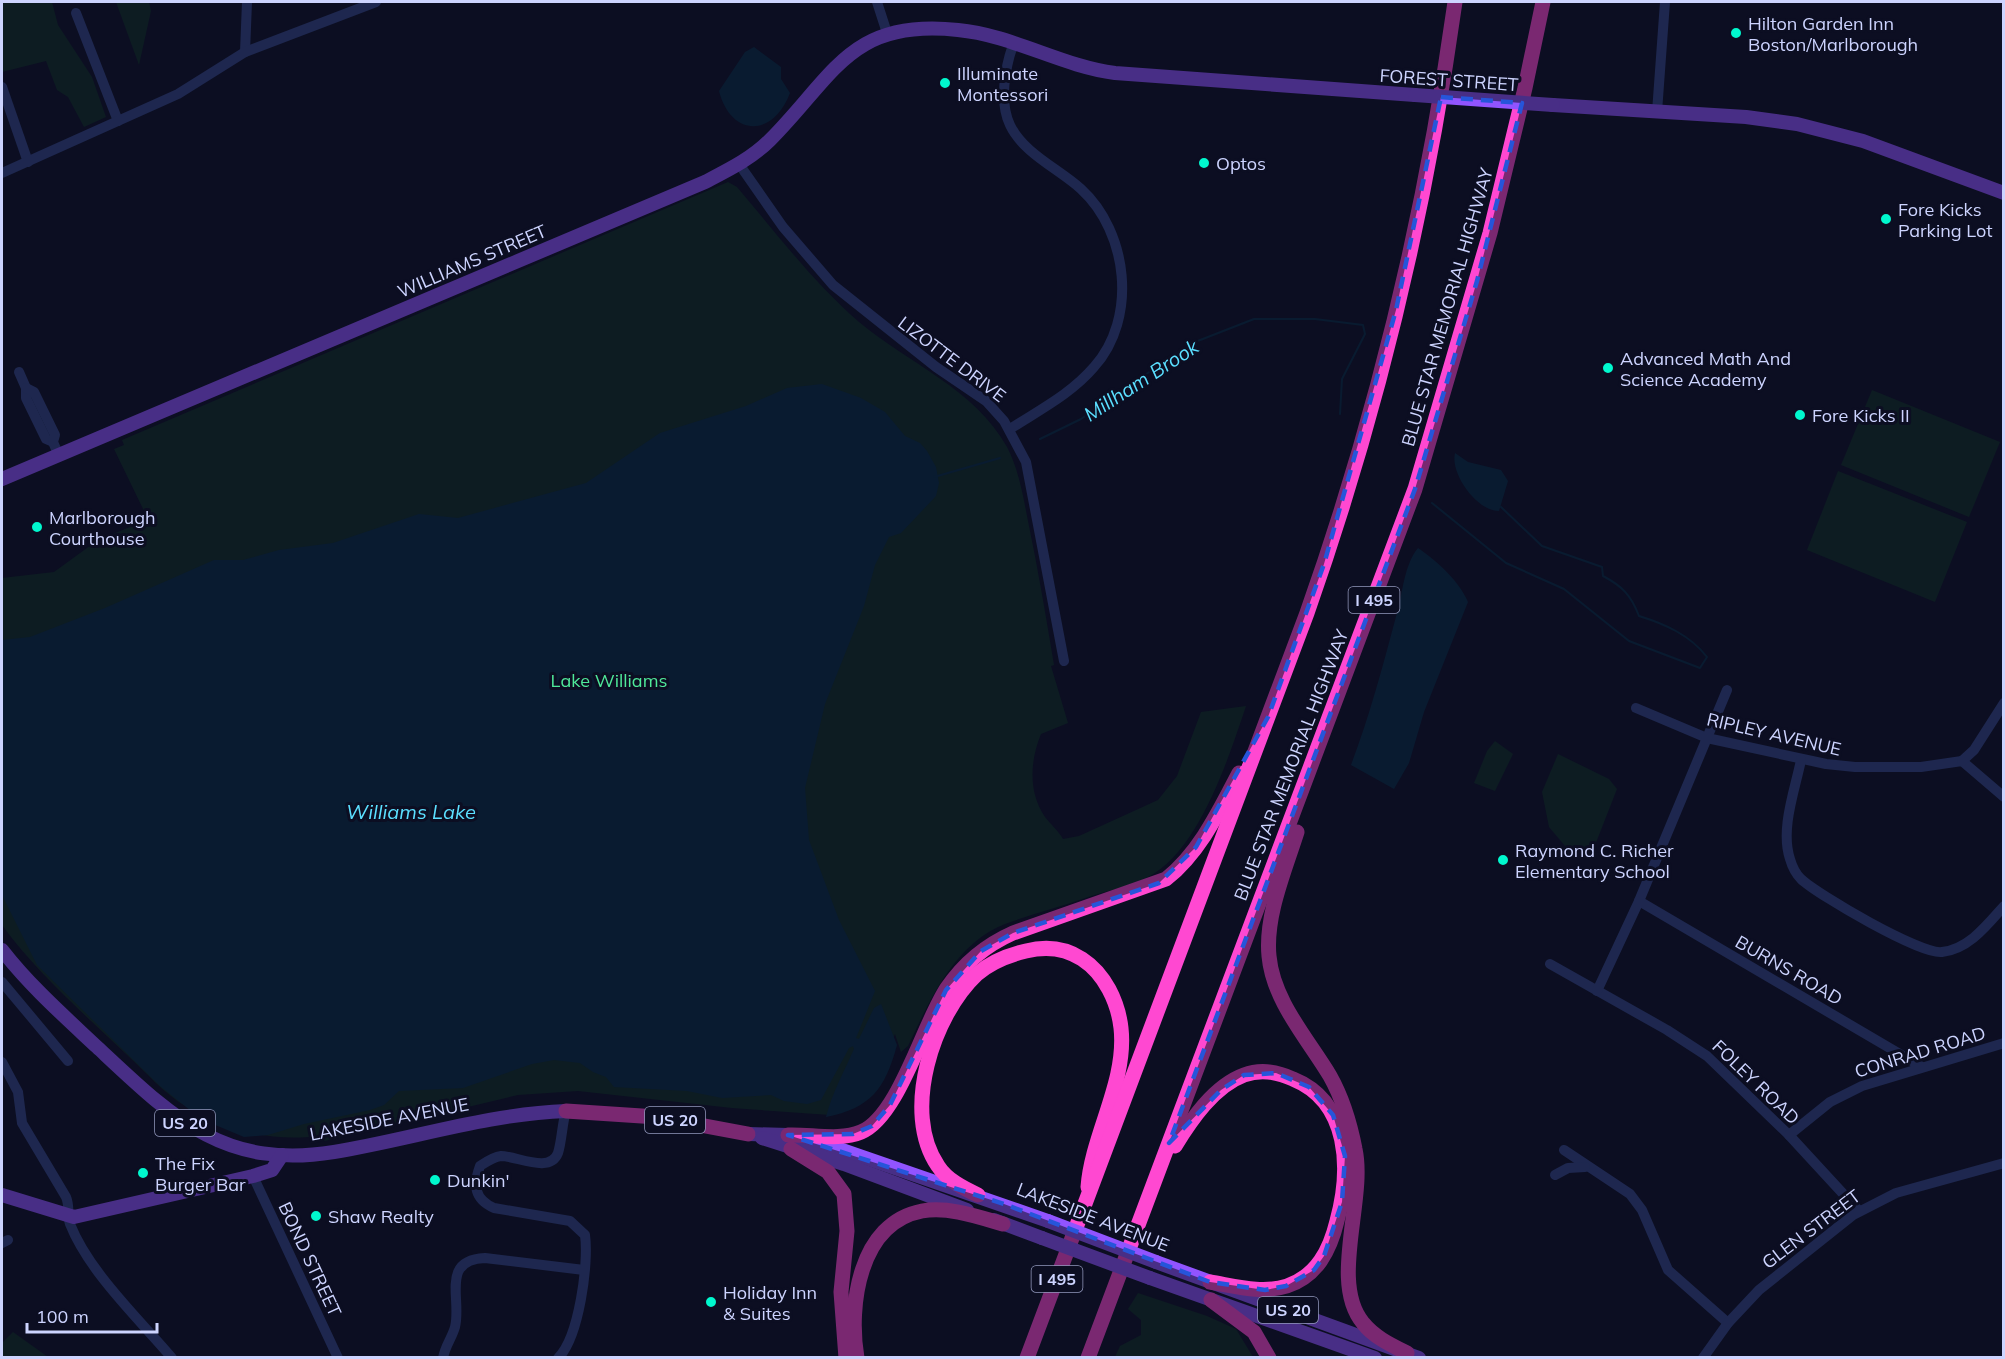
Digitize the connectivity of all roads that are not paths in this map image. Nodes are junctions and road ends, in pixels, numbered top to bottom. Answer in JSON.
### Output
{"nodes":[{"id":1,"x":247,"y":2,"type":"edge"},
{"id":2,"x":376,"y":2,"type":"edge"},
{"id":3,"x":877,"y":2,"type":"edge"},
{"id":4,"x":1455,"y":2,"type":"edge"},
{"id":5,"x":1543,"y":2,"type":"edge"},
{"id":6,"x":1665,"y":2,"type":"edge"},
{"id":7,"x":76,"y":13,"type":"dead end"},
{"id":8,"x":887,"y":33,"type":"junction"},
{"id":9,"x":1013,"y":45,"type":"junction"},
{"id":10,"x":245,"y":52,"type":"junction"},
{"id":11,"x":2,"y":87,"type":"edge"},
{"id":12,"x":1657,"y":112,"type":"junction"},
{"id":13,"x":118,"y":121,"type":"junction"},
{"id":14,"x":28,"y":162,"type":"junction"},
{"id":15,"x":739,"y":164,"type":"junction"},
{"id":16,"x":2,"y":173,"type":"edge"},
{"id":17,"x":2004,"y":193,"type":"edge"},
{"id":18,"x":19,"y":372,"type":"dead end"},
{"id":19,"x":1010,"y":429,"type":"junction"},
{"id":20,"x":59,"y":456,"type":"junction"},
{"id":21,"x":2,"y":479,"type":"edge"},
{"id":22,"x":1064,"y":662,"type":"dead end"},
{"id":23,"x":1342,"y":686,"type":"junction"},
{"id":24,"x":1727,"y":690,"type":"dead end"},
{"id":25,"x":2004,"y":703,"type":"edge"},
{"id":26,"x":1636,"y":708,"type":"dead end"},
{"id":27,"x":1268,"y":717,"type":"junction"},
{"id":28,"x":1707,"y":738,"type":"junction"},
{"id":29,"x":1801,"y":760,"type":"junction"},
{"id":30,"x":1962,"y":761,"type":"junction"},
{"id":31,"x":2004,"y":797,"type":"edge"},
{"id":32,"x":1640,"y":901,"type":"junction"},
{"id":33,"x":2004,"y":906,"type":"edge"},
{"id":34,"x":2,"y":950,"type":"edge"},
{"id":35,"x":1550,"y":964,"type":"dead end"},
{"id":36,"x":2,"y":982,"type":"edge"},
{"id":37,"x":1597,"y":991,"type":"junction"},
{"id":38,"x":2004,"y":1043,"type":"edge"},
{"id":39,"x":68,"y":1061,"type":"dead end"},
{"id":40,"x":2,"y":1062,"type":"edge"},
{"id":41,"x":1922,"y":1067,"type":"junction"},
{"id":42,"x":566,"y":1111,"type":"junction"},
{"id":43,"x":748,"y":1134,"type":"joint"},
{"id":44,"x":1788,"y":1135,"type":"junction"},
{"id":45,"x":789,"y":1142,"type":"junction"},
{"id":46,"x":1564,"y":1150,"type":"dead end"},
{"id":47,"x":282,"y":1155,"type":"junction"},
{"id":48,"x":2004,"y":1163,"type":"edge"},
{"id":49,"x":1585,"y":1167,"type":"junction"},
{"id":50,"x":1555,"y":1175,"type":"dead end"},
{"id":51,"x":253,"y":1176,"type":"junction"},
{"id":52,"x":1154,"y":1183,"type":"junction"},
{"id":53,"x":2,"y":1195,"type":"edge"},
{"id":54,"x":978,"y":1195,"type":"junction"},
{"id":55,"x":1086,"y":1205,"type":"junction"},
{"id":56,"x":1859,"y":1211,"type":"junction"},
{"id":57,"x":69,"y":1216,"type":"junction"},
{"id":58,"x":1004,"y":1224,"type":"junction"},
{"id":59,"x":584,"y":1270,"type":"junction"},
{"id":60,"x":1210,"y":1282,"type":"junction"},
{"id":61,"x":1115,"y":1286,"type":"junction"},
{"id":62,"x":1211,"y":1300,"type":"junction"},
{"id":63,"x":1728,"y":1323,"type":"junction"},
{"id":64,"x":1413,"y":1355,"type":"edge"},
{"id":65,"x":1027,"y":1356,"type":"edge"},
{"id":66,"x":172,"y":1358,"type":"edge"},
{"id":67,"x":338,"y":1358,"type":"edge"},
{"id":68,"x":443,"y":1358,"type":"edge"},
{"id":69,"x":558,"y":1358,"type":"edge"},
{"id":70,"x":846,"y":1358,"type":"edge"},
{"id":71,"x":857,"y":1358,"type":"edge"},
{"id":72,"x":1088,"y":1358,"type":"edge"},
{"id":73,"x":1097,"y":1358,"type":"edge"},
{"id":74,"x":1269,"y":1358,"type":"edge"},
{"id":75,"x":1375,"y":1358,"type":"edge"},
{"id":76,"x":1703,"y":1358,"type":"edge"}],
"edges":[{"from":1,"to":10,"type":"street"},
{"from":2,"to":10,"type":"street"},
{"from":3,"to":8,"type":"street"},
{"from":4,"to":27,"type":"highway","name":"BLUE STAR MEMORIAL HIGHWAY","number":"I 495"},
{"from":5,"to":23,"type":"highway","name":"BLUE STAR MEMORIAL HIGHWAY","number":"I 495"},
{"from":6,"to":12,"type":"street"},
{"from":7,"to":13,"type":"street"},
{"from":8,"to":9,"type":"main road","name":"FOREST STREET"},
{"from":8,"to":15,"type":"main road","name":"WILLIAMS STREET"},
{"from":9,"to":12,"type":"main road","name":"FOREST STREET","bridge":true},
{"from":9,"to":19,"type":"street"},
{"from":10,"to":13,"type":"street"},
{"from":11,"to":14,"type":"street"},
{"from":12,"to":17,"type":"main road","name":"FOREST STREET"},
{"from":13,"to":14,"type":"street"},
{"from":14,"to":16,"type":"street"},
{"from":15,"to":19,"type":"street","name":"LIZOTTE DRIVE"},
{"from":15,"to":20,"type":"main road","name":"WILLIAMS STREET"},
{"from":18,"to":20,"type":"street"},
{"from":19,"to":22,"type":"street","name":"LIZOTTE DRIVE"},
{"from":20,"to":21,"type":"main road","name":"WILLIAMS STREET"},
{"from":23,"to":52,"type":"highway","name":"BLUE STAR MEMORIAL HIGHWAY","number":"I 495"},
{"from":23,"to":64,"type":"highway"},
{"from":24,"to":28,"type":"street"},
{"from":25,"to":30,"type":"street"},
{"from":26,"to":28,"type":"street","name":"RIPLEY AVENUE"},
{"from":27,"to":45,"type":"highway"},
{"from":27,"to":55,"type":"highway","name":"BLUE STAR MEMORIAL HIGHWAY","number":"I 495"},
{"from":28,"to":29,"type":"street","name":"RIPLEY AVENUE"},
{"from":28,"to":32,"type":"street"},
{"from":29,"to":30,"type":"street","name":"RIPLEY AVENUE"},
{"from":29,"to":33,"type":"street"},
{"from":30,"to":31,"type":"street"},
{"from":32,"to":37,"type":"street"},
{"from":32,"to":41,"type":"street","name":"BURNS ROAD"},
{"from":34,"to":47,"type":"main road","name":"LAKESIDE AVENUE","number":"US 20"},
{"from":35,"to":37,"type":"street","name":"FOLEY ROAD"},
{"from":36,"to":39,"type":"street"},
{"from":37,"to":44,"type":"street","name":"FOLEY ROAD"},
{"from":38,"to":41,"type":"street","name":"CONRAD ROAD"},
{"from":40,"to":57,"type":"street"},
{"from":41,"to":44,"type":"street","name":"CONRAD ROAD"},
{"from":42,"to":43,"type":"highway","name":"LAKESIDE AVENUE","number":"US 20"},
{"from":42,"to":47,"type":"main road","name":"LAKESIDE AVENUE","number":"US 20"},
{"from":42,"to":59,"type":"street"},
{"from":43,"to":45,"type":"main road","name":"LAKESIDE AVENUE","number":"US 20"},
{"from":44,"to":56,"type":"street","name":"FOLEY ROAD"},
{"from":45,"to":54,"type":"main road","name":"LAKESIDE AVENUE","number":"US 20"},
{"from":45,"to":58,"type":"main road","name":"LAKESIDE AVENUE","number":"US 20"},
{"from":45,"to":70,"type":"highway"},
{"from":46,"to":49,"type":"street"},
{"from":47,"to":51,"type":"main road"},
{"from":48,"to":56,"type":"street","name":"GLEN STREET"},
{"from":49,"to":50,"type":"street"},
{"from":49,"to":63,"type":"street"},
{"from":51,"to":57,"type":"main road"},
{"from":51,"to":67,"type":"street","name":"BOND STREET"},
{"from":52,"to":60,"type":"highway"},
{"from":52,"to":61,"type":"highway","name":"BLUE STAR MEMORIAL HIGHWAY","number":"I 495"},
{"from":53,"to":57,"type":"main road"},
{"from":54,"to":55,"type":"highway"},
{"from":54,"to":60,"type":"main road","name":"LAKESIDE AVENUE","number":"US 20","bridge":true},
{"from":55,"to":65,"type":"highway","name":"BLUE STAR MEMORIAL HIGHWAY","number":"I 495"},
{"from":56,"to":63,"type":"street","name":"GLEN STREET"},
{"from":57,"to":66,"type":"street"},
{"from":58,"to":62,"type":"main road","name":"LAKESIDE AVENUE","number":"US 20","bridge":true},
{"from":58,"to":71,"type":"highway"},
{"from":59,"to":68,"type":"street"},
{"from":59,"to":69,"type":"street"},
{"from":60,"to":64,"type":"main road","name":"LAKESIDE AVENUE","number":"US 20"},
{"from":61,"to":72,"type":"highway","name":"BLUE STAR MEMORIAL HIGHWAY","number":"I 495"},
{"from":61,"to":73,"type":"highway"},
{"from":62,"to":74,"type":"highway"},
{"from":62,"to":75,"type":"main road","name":"LAKESIDE AVENUE","number":"US 20"},
{"from":63,"to":76,"type":"street","name":"GLEN STREET"}]}
